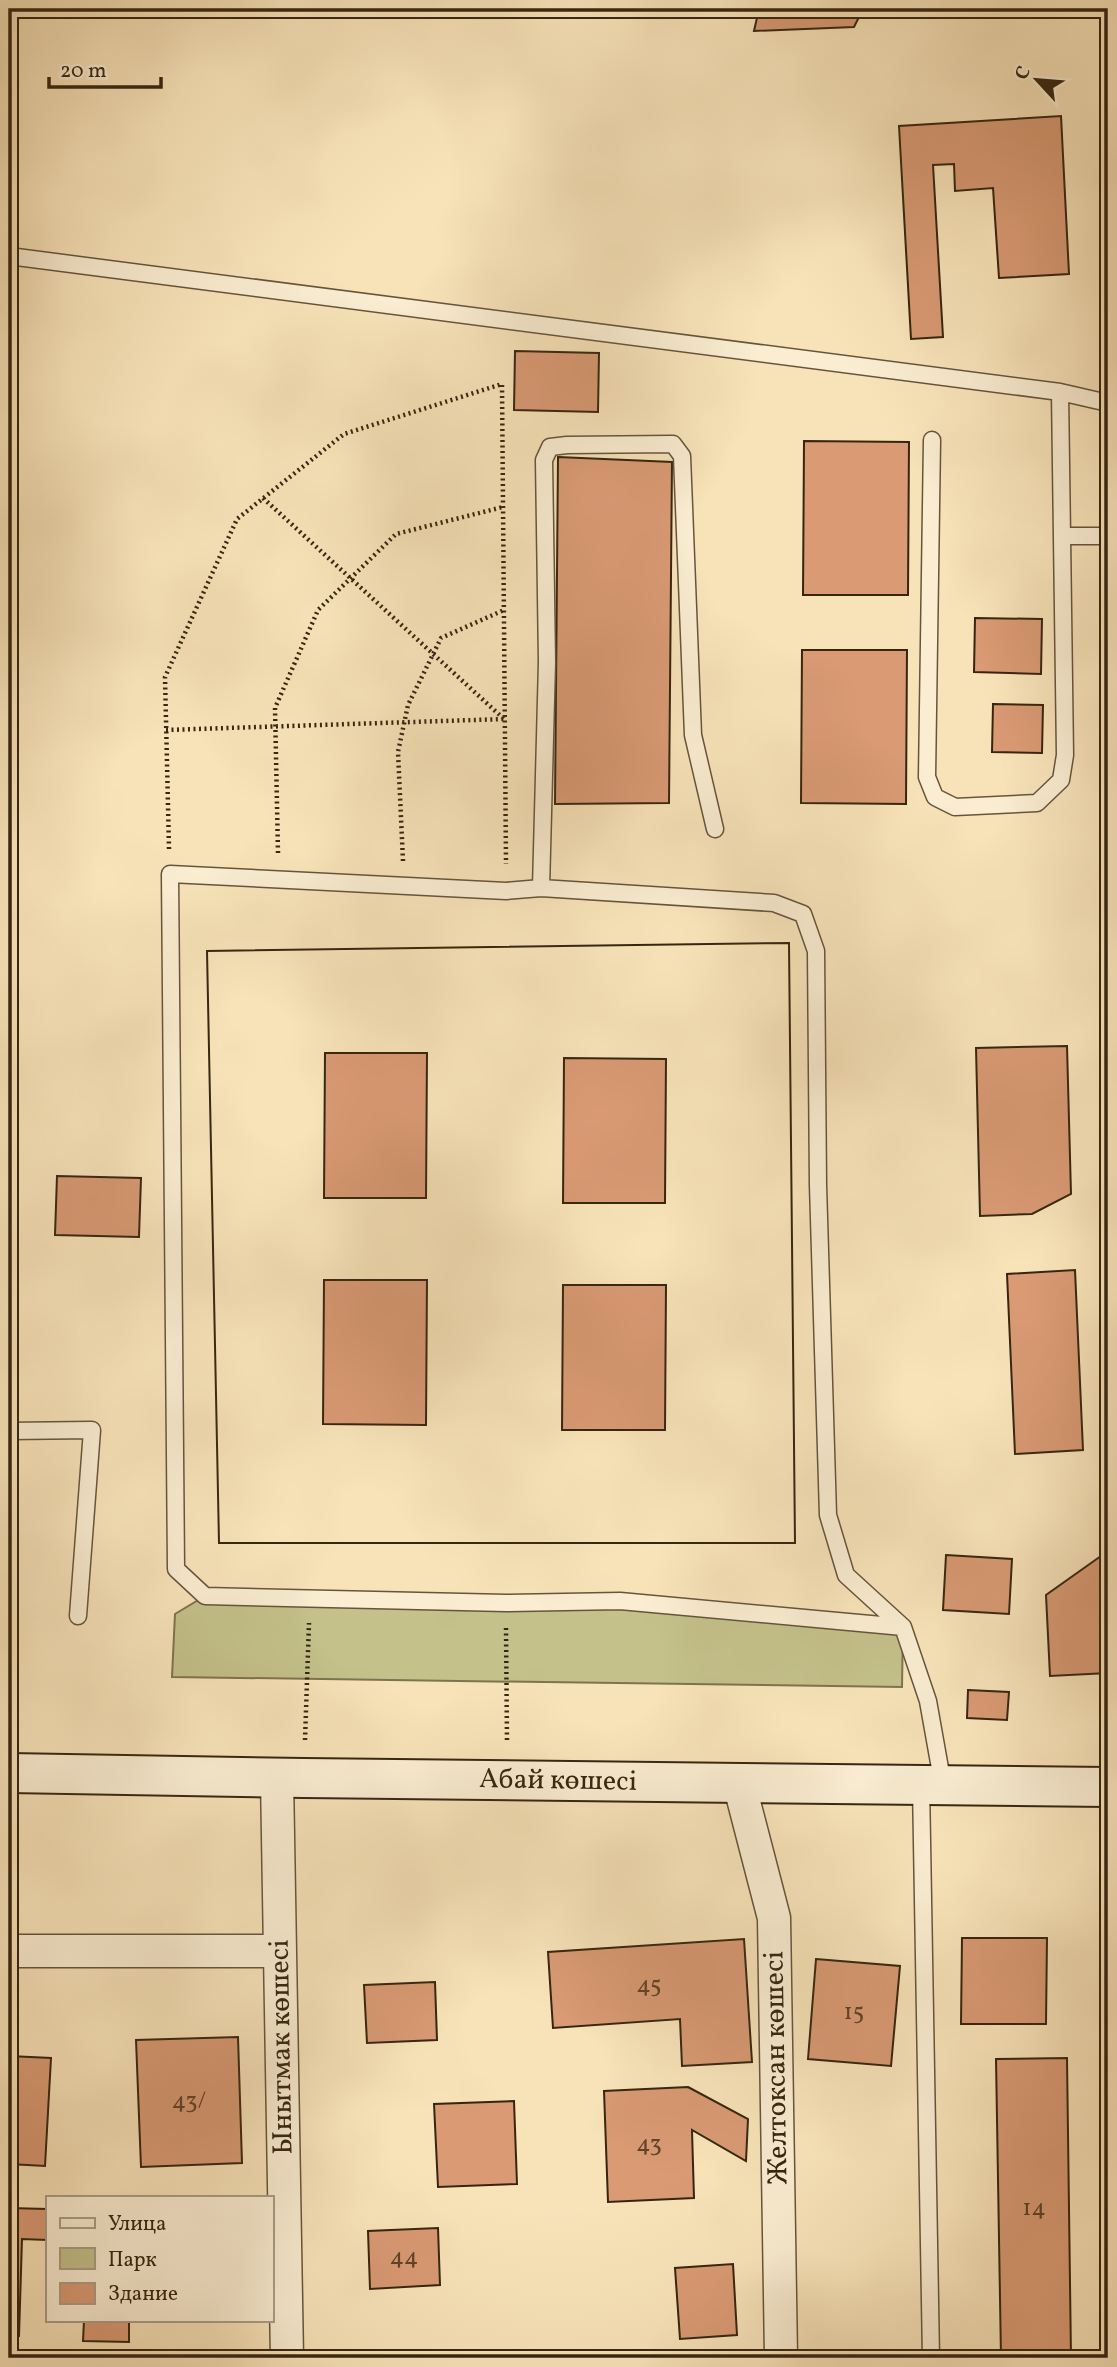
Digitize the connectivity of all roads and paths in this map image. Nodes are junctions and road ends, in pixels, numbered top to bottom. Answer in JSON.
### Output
{"nodes":[{"id":1,"x":9,"y":256,"type":"edge"},
{"id":2,"x":1060,"y":392,"type":"junction"},
{"id":3,"x":1108,"y":402,"type":"edge"},
{"id":4,"x":932,"y":440,"type":"dead end"},
{"id":5,"x":263,"y":498,"type":"junction"},
{"id":6,"x":503,"y":507,"type":"junction"},
{"id":7,"x":1063,"y":536,"type":"junction"},
{"id":8,"x":1108,"y":536,"type":"edge"},
{"id":9,"x":350,"y":578,"type":"junction"},
{"id":10,"x":504,"y":610,"type":"junction"},
{"id":11,"x":433,"y":653,"type":"junction"},
{"id":12,"x":505,"y":719,"type":"junction"},
{"id":13,"x":404,"y":722,"type":"junction"},
{"id":14,"x":275,"y":726,"type":"junction"},
{"id":15,"x":166,"y":730,"type":"junction"},
{"id":16,"x":715,"y":829,"type":"dead end"},
{"id":17,"x":170,"y":874,"type":"junction"},
{"id":18,"x":278,"y":880,"type":"junction"},
{"id":19,"x":404,"y":886,"type":"junction"},
{"id":20,"x":541,"y":888,"type":"junction"},
{"id":21,"x":506,"y":891,"type":"junction"},
{"id":22,"x":9,"y":1431,"type":"edge"},
{"id":23,"x":309,"y":1598,"type":"junction"},
{"id":24,"x":506,"y":1602,"type":"junction"},
{"id":25,"x":78,"y":1616,"type":"dead end"},
{"id":26,"x":903,"y":1626,"type":"junction"},
{"id":27,"x":9,"y":1773,"type":"edge"},
{"id":28,"x":291,"y":1778,"type":"junction"},
{"id":29,"x":507,"y":1780,"type":"junction"},
{"id":30,"x":739,"y":1783,"type":"junction"},
{"id":31,"x":932,"y":1785,"type":"junction"},
{"id":32,"x":1108,"y":1787,"type":"edge"},
{"id":33,"x":9,"y":1951,"type":"edge"},
{"id":34,"x":280,"y":1951,"type":"junction"},
{"id":35,"x":288,"y":2358,"type":"edge"},
{"id":36,"x":781,"y":2358,"type":"edge"},
{"id":37,"x":931,"y":2358,"type":"edge"}],
"edges":[{"from":1,"to":2,"type":"lane"},
{"from":2,"to":3,"type":"lane"},
{"from":2,"to":7,"type":"lane"},
{"from":4,"to":7,"type":"lane"},
{"from":5,"to":6,"type":"path"},
{"from":5,"to":9,"type":"path"},
{"from":5,"to":15,"type":"path"},
{"from":6,"to":9,"type":"path"},
{"from":6,"to":10,"type":"path"},
{"from":7,"to":8,"type":"lane"},
{"from":9,"to":11,"type":"path"},
{"from":9,"to":14,"type":"path"},
{"from":10,"to":11,"type":"path"},
{"from":10,"to":12,"type":"path"},
{"from":11,"to":12,"type":"path"},
{"from":11,"to":13,"type":"path"},
{"from":12,"to":13,"type":"path"},
{"from":12,"to":21,"type":"path"},
{"from":13,"to":14,"type":"path"},
{"from":13,"to":19,"type":"path"},
{"from":14,"to":15,"type":"path"},
{"from":14,"to":18,"type":"path"},
{"from":15,"to":17,"type":"path"},
{"from":16,"to":20,"type":"lane"},
{"from":17,"to":18,"type":"lane"},
{"from":17,"to":23,"type":"lane"},
{"from":18,"to":19,"type":"lane"},
{"from":19,"to":21,"type":"lane"},
{"from":20,"to":21,"type":"lane"},
{"from":20,"to":26,"type":"lane"},
{"from":22,"to":25,"type":"lane"},
{"from":23,"to":24,"type":"lane"},
{"from":23,"to":28,"type":"path"},
{"from":24,"to":26,"type":"lane"},
{"from":24,"to":29,"type":"path"},
{"from":26,"to":31,"type":"lane"},
{"from":27,"to":28,"type":"main road","name":"Абай көшесі"},
{"from":28,"to":29,"type":"main road","name":"Абай көшесі"},
{"from":28,"to":34,"type":"street","name":"Ынытмак көшесі"},
{"from":29,"to":30,"type":"main road","name":"Абай көшесі"},
{"from":30,"to":31,"type":"main road","name":"Абай көшесі"},
{"from":30,"to":36,"type":"street","name":"Желтоксан көшесі"},
{"from":31,"to":32,"type":"main road","name":"Абай көшесі"},
{"from":31,"to":37,"type":"lane"},
{"from":33,"to":34,"type":"street"},
{"from":34,"to":35,"type":"street","name":"Ынытмак көшесі"}]}
